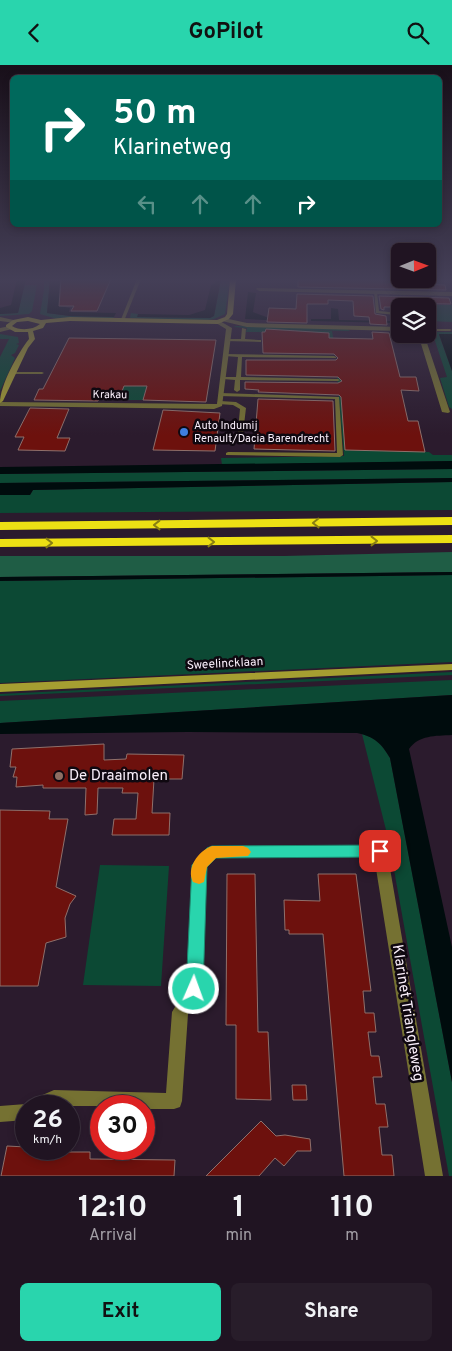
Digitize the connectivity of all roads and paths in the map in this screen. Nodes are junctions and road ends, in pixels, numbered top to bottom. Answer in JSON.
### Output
{"nodes":[{"id":1,"x":30,"y":330,"type":"edge"},
{"id":2,"x":21,"y":331,"type":"edge"},
{"id":3,"x":229,"y":331,"type":"edge"},
{"id":4,"x":244,"y":331,"type":"edge"},
{"id":5,"x":227,"y":340,"type":"junction"},
{"id":6,"x":243,"y":340,"type":"junction"},
{"id":7,"x":259,"y":341,"type":"dead end"},
{"id":8,"x":425,"y":343,"type":"edge"},
{"id":9,"x":25,"y":348,"type":"junction"},
{"id":10,"x":226,"y":355,"type":"junction"},
{"id":11,"x":240,"y":355,"type":"junction"},
{"id":12,"x":334,"y":357,"type":"dead end"},
{"id":13,"x":13,"y":373,"type":"junction"},
{"id":14,"x":42,"y":373,"type":"dead end"},
{"id":15,"x":223,"y":378,"type":"junction"},
{"id":16,"x":238,"y":378,"type":"junction"},
{"id":17,"x":338,"y":379,"type":"dead end"},
{"id":18,"x":237,"y":391,"type":"dead end"},
{"id":19,"x":221,"y":395,"type":"junction"},
{"id":20,"x":0,"y":402,"type":"edge"},
{"id":21,"x":220,"y":404,"type":"junction"},
{"id":22,"x":449,"y":412,"type":"edge"},
{"id":23,"x":240,"y":441,"type":"dead end"},
{"id":24,"x":228,"y":454,"type":"dead end"},
{"id":25,"x":452,"y":521,"type":"edge"},
{"id":26,"x":0,"y":526,"type":"edge"},
{"id":27,"x":452,"y":539,"type":"edge"},
{"id":28,"x":0,"y":543,"type":"edge"},
{"id":29,"x":452,"y":667,"type":"edge"},
{"id":30,"x":0,"y":688,"type":"edge"},
{"id":31,"x":80,"y":1099,"type":"edge"},
{"id":32,"x":15,"y":1113,"type":"edge"},
{"id":33,"x":0,"y":1114,"type":"edge"},
{"id":34,"x":434,"y":1176,"type":"edge"}],
"edges":[{"from":1,"to":9,"type":"street"},
{"from":2,"to":9,"type":"street"},
{"from":3,"to":5,"type":"street"},
{"from":4,"to":6,"type":"lane"},
{"from":5,"to":6,"type":"lane"},
{"from":5,"to":10,"type":"street"},
{"from":6,"to":7,"type":"lane"},
{"from":8,"to":22,"type":"street"},
{"from":9,"to":13,"type":"street"},
{"from":10,"to":11,"type":"lane"},
{"from":10,"to":15,"type":"street"},
{"from":11,"to":12,"type":"lane"},
{"from":11,"to":16,"type":"lane"},
{"from":13,"to":14,"type":"lane"},
{"from":13,"to":20,"type":"street"},
{"from":15,"to":16,"type":"lane"},
{"from":15,"to":19,"type":"street"},
{"from":16,"to":17,"type":"lane"},
{"from":16,"to":18,"type":"lane"},
{"from":19,"to":21,"type":"street"},
{"from":19,"to":24,"type":"lane"},
{"from":20,"to":21,"type":"street","name":"Krakau"},
{"from":21,"to":23,"type":"lane"},
{"from":25,"to":26,"type":"highway","one_way":true},
{"from":28,"to":27,"type":"highway","one_way":true},
{"from":29,"to":30,"type":"street","name":"Sweelincklaan"},
{"from":31,"to":34,"type":"street","name":"Klarinet Triangleweg"},
{"from":32,"to":33,"type":"street"}]}
